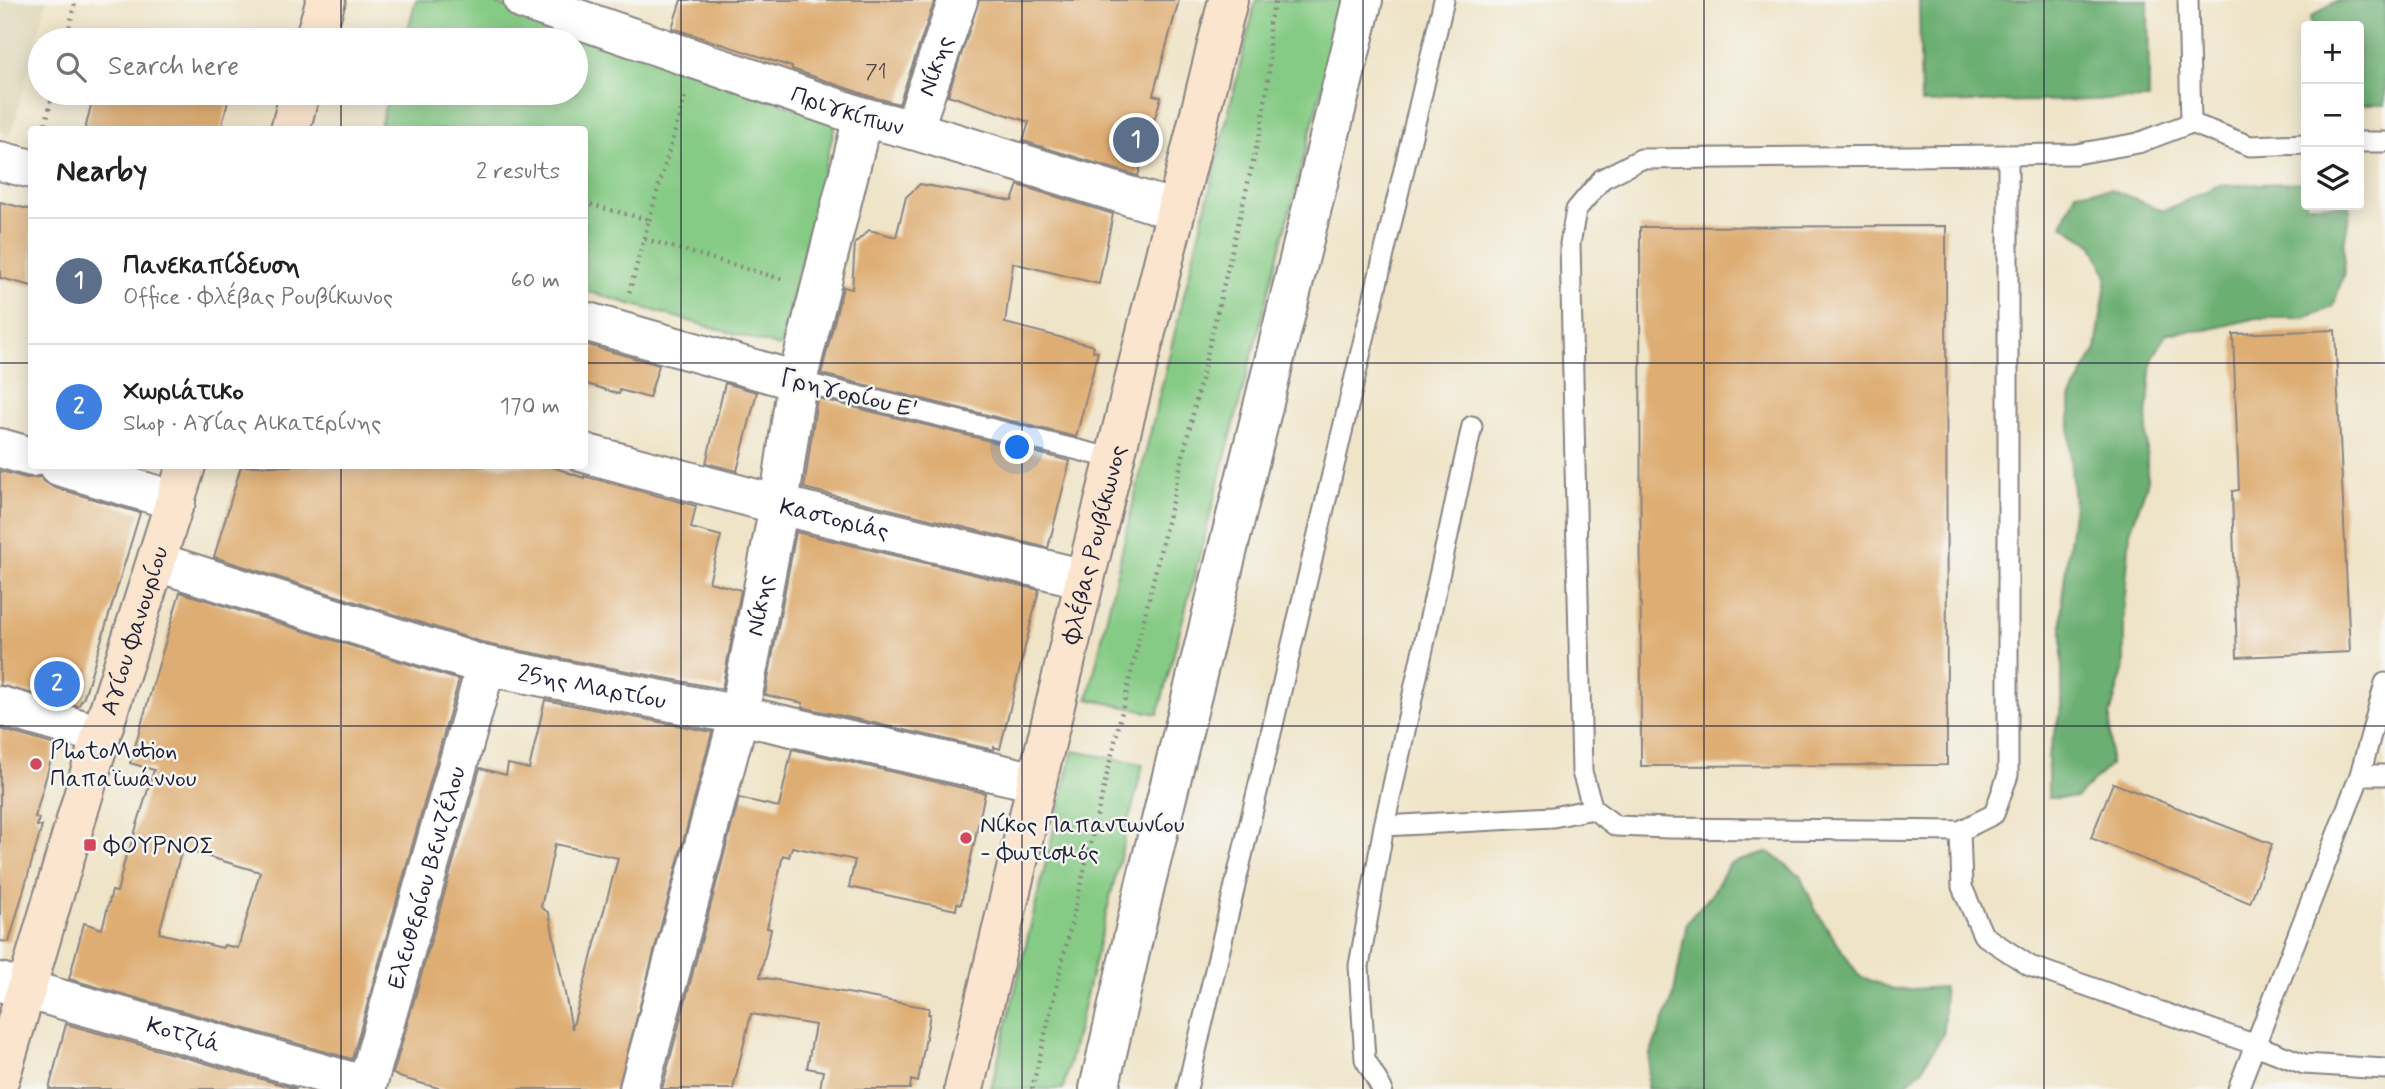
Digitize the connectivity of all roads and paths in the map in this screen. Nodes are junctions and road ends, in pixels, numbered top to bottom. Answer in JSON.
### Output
{"nodes":[{"id":1,"x":76,"y":0,"type":"edge"},
{"id":2,"x":326,"y":0,"type":"edge"},
{"id":3,"x":523,"y":0,"type":"edge"},
{"id":4,"x":958,"y":0,"type":"edge"},
{"id":5,"x":1228,"y":0,"type":"edge"},
{"id":6,"x":1276,"y":0,"type":"edge"},
{"id":7,"x":1363,"y":0,"type":"edge"},
{"id":8,"x":1444,"y":0,"type":"edge"},
{"id":9,"x":2188,"y":0,"type":"edge"},
{"id":10,"x":69,"y":28,"type":"edge"},
{"id":11,"x":318,"y":28,"type":"edge"},
{"id":12,"x":696,"y":58,"type":"junction"},
{"id":13,"x":50,"y":105,"type":"edge"},
{"id":14,"x":297,"y":105,"type":"edge"},
{"id":15,"x":863,"y":117,"type":"junction"},
{"id":16,"x":2191,"y":123,"type":"junction"},
{"id":17,"x":45,"y":126,"type":"edge"},
{"id":18,"x":291,"y":126,"type":"edge"},
{"id":19,"x":914,"y":130,"type":"junction"},
{"id":20,"x":2364,"y":142,"type":"edge"},
{"id":21,"x":2385,"y":142,"type":"edge"},
{"id":22,"x":2301,"y":144,"type":"edge"},
{"id":23,"x":2008,"y":155,"type":"junction"},
{"id":24,"x":0,"y":161,"type":"edge"},
{"id":25,"x":28,"y":168,"type":"edge"},
{"id":26,"x":588,"y":204,"type":"edge"},
{"id":27,"x":1175,"y":210,"type":"junction"},
{"id":28,"x":649,"y":220,"type":"junction"},
{"id":29,"x":645,"y":239,"type":"junction"},
{"id":30,"x":819,"y":290,"type":"junction"},
{"id":31,"x":601,"y":325,"type":"edge"},
{"id":32,"x":797,"y":381,"type":"junction"},
{"id":33,"x":1472,"y":426,"type":"dead end"},
{"id":34,"x":0,"y":448,"type":"edge"},
{"id":35,"x":588,"y":454,"type":"edge"},
{"id":36,"x":28,"y":456,"type":"edge"},
{"id":37,"x":1115,"y":459,"type":"junction"},
{"id":38,"x":81,"y":469,"type":"edge"},
{"id":39,"x":181,"y":483,"type":"edge"},
{"id":40,"x":779,"y":505,"type":"junction"},
{"id":41,"x":157,"y":562,"type":"junction"},
{"id":42,"x":1085,"y":579,"type":"junction"},
{"id":43,"x":486,"y":666,"type":"junction"},
{"id":44,"x":2385,"y":683,"type":"edge"},
{"id":45,"x":0,"y":706,"type":"edge"},
{"id":46,"x":739,"y":715,"type":"junction"},
{"id":47,"x":101,"y":734,"type":"junction"},
{"id":48,"x":2360,"y":775,"type":"junction"},
{"id":49,"x":2385,"y":775,"type":"edge"},
{"id":50,"x":1037,"y":782,"type":"junction"},
{"id":51,"x":1593,"y":809,"type":"junction"},
{"id":52,"x":1384,"y":826,"type":"junction"},
{"id":53,"x":1960,"y":831,"type":"junction"},
{"id":54,"x":12,"y":986,"type":"edge"},
{"id":55,"x":2253,"y":1044,"type":"junction"},
{"id":56,"x":2385,"y":1069,"type":"edge"},
{"id":57,"x":0,"y":1077,"type":"edge"},
{"id":58,"x":367,"y":1088,"type":"edge"},
{"id":59,"x":639,"y":1089,"type":"edge"},
{"id":60,"x":964,"y":1089,"type":"edge"},
{"id":61,"x":1032,"y":1089,"type":"edge"},
{"id":62,"x":1099,"y":1089,"type":"edge"},
{"id":63,"x":1187,"y":1089,"type":"edge"},
{"id":64,"x":1382,"y":1089,"type":"edge"},
{"id":65,"x":2238,"y":1089,"type":"edge"}],
"edges":[{"from":1,"to":10,"type":"path"},
{"from":2,"to":11,"type":"street"},
{"from":3,"to":12,"type":"street","name":"Πριγκίπων"},
{"from":4,"to":19,"type":"street","name":"Νίκης"},
{"from":5,"to":27,"type":"street","name":"Φλέβας Ρουβίκωνος"},
{"from":6,"to":61,"type":"path"},
{"from":7,"to":62,"type":"street"},
{"from":8,"to":63,"type":"lane"},
{"from":9,"to":16,"type":"lane"},
{"from":12,"to":15,"type":"street","name":"Πριγκίπων"},
{"from":12,"to":28,"type":"path"},
{"from":13,"to":17,"type":"path"},
{"from":14,"to":18,"type":"street"},
{"from":15,"to":19,"type":"street","name":"Πριγκίπων"},
{"from":15,"to":30,"type":"street","name":"Νίκης"},
{"from":16,"to":22,"type":"lane"},
{"from":16,"to":23,"type":"lane"},
{"from":19,"to":27,"type":"street","name":"Πριγκίπων"},
{"from":20,"to":21,"type":"lane"},
{"from":23,"to":51,"type":"lane"},
{"from":23,"to":53,"type":"lane"},
{"from":24,"to":25,"type":"street"},
{"from":26,"to":28,"type":"path"},
{"from":27,"to":37,"type":"street","name":"Φλέβας Ρουβίκωνος"},
{"from":28,"to":29,"type":"path"},
{"from":29,"to":30,"type":"path"},
{"from":29,"to":31,"type":"path"},
{"from":30,"to":32,"type":"street","name":"Νίκης"},
{"from":31,"to":32,"type":"street","name":"Γρηγορίου Ε'"},
{"from":32,"to":37,"type":"lane","name":"Γρηγορίου Ε'"},
{"from":32,"to":40,"type":"street","name":"Νίκης"},
{"from":33,"to":52,"type":"lane"},
{"from":34,"to":36,"type":"street"},
{"from":35,"to":40,"type":"street","name":"Καστοριάς"},
{"from":37,"to":42,"type":"street","name":"Φλέβας Ρουβίκωνος"},
{"from":38,"to":39,"type":"street"},
{"from":39,"to":41,"type":"street","name":"Αγίου Φανουρίου"},
{"from":40,"to":42,"type":"street","name":"Καστοριάς"},
{"from":40,"to":46,"type":"street","name":"Νίκης"},
{"from":41,"to":43,"type":"street","name":"25ης Μαρτίου"},
{"from":41,"to":47,"type":"street","name":"Αγίου Φανουρίου"},
{"from":42,"to":50,"type":"street","name":"Φλέβας Ρουβίκωνος"},
{"from":43,"to":46,"type":"street","name":"25ης Μαρτίου"},
{"from":43,"to":58,"type":"street","name":"Ελευθερίου Βενιζέλου"},
{"from":44,"to":48,"type":"lane"},
{"from":45,"to":47,"type":"street"},
{"from":46,"to":50,"type":"street","name":"25ης Μαρτίου"},
{"from":46,"to":59,"type":"street","name":"Νίκης"},
{"from":47,"to":54,"type":"street","name":"Αγίου Φανουρίου"},
{"from":48,"to":49,"type":"lane"},
{"from":48,"to":55,"type":"lane"},
{"from":50,"to":60,"type":"street","name":"Φλέβας Ρουβίκωνος"},
{"from":51,"to":52,"type":"lane"},
{"from":51,"to":53,"type":"lane"},
{"from":52,"to":64,"type":"lane"},
{"from":53,"to":55,"type":"lane"},
{"from":54,"to":57,"type":"street","name":"Αγίου Φανουρίου"},
{"from":54,"to":58,"type":"street","name":"Κοτζιά"},
{"from":55,"to":56,"type":"lane"},
{"from":55,"to":65,"type":"lane"}]}
